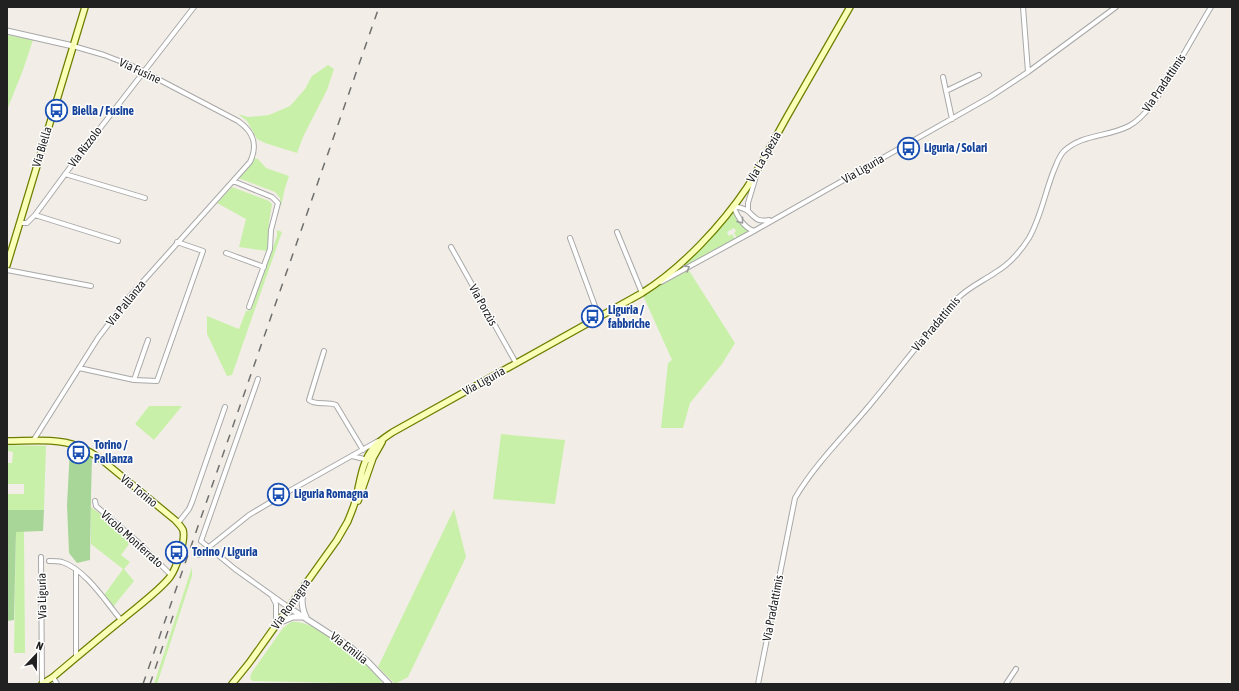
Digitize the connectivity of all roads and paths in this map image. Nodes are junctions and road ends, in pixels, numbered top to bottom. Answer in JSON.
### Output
{"nodes":[{"id":1,"x":85,"y":7,"type":"edge"},
{"id":2,"x":194,"y":7,"type":"edge"},
{"id":3,"x":850,"y":7,"type":"edge"},
{"id":4,"x":1023,"y":7,"type":"edge"},
{"id":5,"x":1116,"y":7,"type":"edge"},
{"id":6,"x":1211,"y":7,"type":"edge"},
{"id":7,"x":7,"y":32,"type":"edge"},
{"id":8,"x":73,"y":46,"type":"junction"},
{"id":9,"x":143,"y":71,"type":"junction"},
{"id":10,"x":1028,"y":72,"type":"junction"},
{"id":11,"x":980,"y":75,"type":"dead end"},
{"id":12,"x":943,"y":77,"type":"dead end"},
{"id":13,"x":946,"y":91,"type":"junction"},
{"id":14,"x":952,"y":119,"type":"junction"},
{"id":15,"x":255,"y":144,"type":"joint"},
{"id":16,"x":759,"y":166,"type":"junction"},
{"id":17,"x":65,"y":174,"type":"junction"},
{"id":18,"x":232,"y":181,"type":"junction"},
{"id":19,"x":145,"y":198,"type":"dead end"},
{"id":20,"x":733,"y":206,"type":"junction"},
{"id":21,"x":748,"y":212,"type":"junction"},
{"id":22,"x":35,"y":215,"type":"junction"},
{"id":23,"x":774,"y":219,"type":"junction"},
{"id":24,"x":20,"y":223,"type":"junction"},
{"id":25,"x":754,"y":231,"type":"junction"},
{"id":26,"x":617,"y":232,"type":"dead end"},
{"id":27,"x":570,"y":238,"type":"dead end"},
{"id":28,"x":118,"y":241,"type":"dead end"},
{"id":29,"x":178,"y":242,"type":"junction"},
{"id":30,"x":451,"y":247,"type":"dead end"},
{"id":31,"x":9,"y":250,"type":"edge"},
{"id":32,"x":226,"y":253,"type":"dead end"},
{"id":33,"x":8,"y":256,"type":"edge"},
{"id":34,"x":7,"y":265,"type":"edge"},
{"id":35,"x":264,"y":267,"type":"junction"},
{"id":36,"x":7,"y":270,"type":"edge"},
{"id":37,"x":91,"y":286,"type":"dead end"},
{"id":38,"x":652,"y":287,"type":"junction"},
{"id":39,"x":642,"y":293,"type":"junction"},
{"id":40,"x":249,"y":307,"type":"dead end"},
{"id":41,"x":600,"y":317,"type":"junction"},
{"id":42,"x":148,"y":340,"type":"dead end"},
{"id":43,"x":324,"y":351,"type":"dead end"},
{"id":44,"x":516,"y":363,"type":"junction"},
{"id":45,"x":79,"y":368,"type":"junction"},
{"id":46,"x":258,"y":379,"type":"dead end"},
{"id":47,"x":134,"y":380,"type":"junction"},
{"id":48,"x":225,"y":407,"type":"dead end"},
{"id":49,"x":387,"y":436,"type":"junction"},
{"id":50,"x":7,"y":441,"type":"edge"},
{"id":51,"x":33,"y":441,"type":"junction"},
{"id":52,"x":363,"y":450,"type":"junction"},
{"id":53,"x":373,"y":451,"type":"junction"},
{"id":54,"x":352,"y":456,"type":"junction"},
{"id":55,"x":366,"y":460,"type":"junction"},
{"id":56,"x":95,"y":501,"type":"dead end"},
{"id":57,"x":178,"y":523,"type":"junction"},
{"id":58,"x":347,"y":523,"type":"junction"},
{"id":59,"x":208,"y":548,"type":"junction"},
{"id":60,"x":199,"y":555,"type":"dead end"},
{"id":61,"x":41,"y":557,"type":"dead end"},
{"id":62,"x":49,"y":561,"type":"dead end"},
{"id":63,"x":76,"y":570,"type":"junction"},
{"id":64,"x":171,"y":575,"type":"junction"},
{"id":65,"x":305,"y":584,"type":"junction"},
{"id":66,"x":272,"y":595,"type":"junction"},
{"id":67,"x":288,"y":607,"type":"junction"},
{"id":68,"x":306,"y":618,"type":"junction"},
{"id":69,"x":121,"y":620,"type":"junction"},
{"id":70,"x":276,"y":624,"type":"junction"},
{"id":71,"x":76,"y":657,"type":"junction"},
{"id":72,"x":1016,"y":669,"type":"dead end"},
{"id":73,"x":53,"y":677,"type":"junction"},
{"id":74,"x":42,"y":684,"type":"edge"},
{"id":75,"x":57,"y":684,"type":"edge"},
{"id":76,"x":232,"y":684,"type":"edge"},
{"id":77,"x":389,"y":684,"type":"edge"},
{"id":78,"x":758,"y":684,"type":"edge"},
{"id":79,"x":1006,"y":684,"type":"edge"}],
"edges":[{"from":1,"to":8,"type":"main road","name":"Via Biella"},
{"from":2,"to":9,"type":"street","name":"Via Rizzolo"},
{"from":3,"to":16,"type":"main road","name":"Via La Spezia"},
{"from":4,"to":10,"type":"street"},
{"from":5,"to":10,"type":"street","name":"Via Liguria"},
{"from":6,"to":78,"type":"street","name":"Via Pradattimis"},
{"from":7,"to":8,"type":"street","name":"Via Fusine"},
{"from":8,"to":9,"type":"street","name":"Via Fusine"},
{"from":8,"to":24,"type":"main road","name":"Via Biella"},
{"from":9,"to":15,"type":"street","name":"Via Fusine"},
{"from":9,"to":17,"type":"street","name":"Via Rizzolo"},
{"from":10,"to":14,"type":"street","name":"Via Liguria"},
{"from":11,"to":13,"type":"street"},
{"from":12,"to":13,"type":"street"},
{"from":13,"to":14,"type":"street"},
{"from":14,"to":23,"type":"street","name":"Via Liguria"},
{"from":15,"to":18,"type":"street","name":"Via Pallanza"},
{"from":16,"to":20,"type":"main road","name":"Via La Spezia"},
{"from":16,"to":21,"type":"street"},
{"from":17,"to":19,"type":"street","name":"Via Rizzolo"},
{"from":17,"to":22,"type":"street","name":"Via Rizzolo"},
{"from":18,"to":29,"type":"street","name":"Via Pallanza"},
{"from":18,"to":35,"type":"street"},
{"from":20,"to":21,"type":"street"},
{"from":20,"to":25,"type":"street","one_way":true},
{"from":20,"to":38,"type":"main road","name":"Via La Spezia"},
{"from":21,"to":23,"type":"street"},
{"from":22,"to":24,"type":"street","name":"Via Rizzolo"},
{"from":22,"to":28,"type":"street"},
{"from":23,"to":25,"type":"street","name":"Via Liguria"},
{"from":24,"to":31,"type":"main road","name":"Via Biella"},
{"from":38,"to":25,"type":"street","name":"Via Liguria","one_way":true},
{"from":26,"to":39,"type":"street"},
{"from":27,"to":41,"type":"street"},
{"from":29,"to":45,"type":"street","name":"Via Pallanza"},
{"from":29,"to":47,"type":"street"},
{"from":30,"to":44,"type":"street","name":"Via Porzùs"},
{"from":31,"to":33,"type":"main road","name":"Via Biella"},
{"from":32,"to":35,"type":"street"},
{"from":33,"to":34,"type":"main road","name":"Via Biella"},
{"from":35,"to":40,"type":"street"},
{"from":36,"to":37,"type":"street"},
{"from":38,"to":39,"type":"main road","name":"Via Liguria"},
{"from":39,"to":41,"type":"main road","name":"Via Liguria"},
{"from":41,"to":44,"type":"main road","name":"Via Liguria"},
{"from":42,"to":47,"type":"street"},
{"from":43,"to":52,"type":"street"},
{"from":44,"to":49,"type":"main road","name":"Via Liguria"},
{"from":45,"to":47,"type":"street"},
{"from":45,"to":51,"type":"street","name":"Via Pallanza"},
{"from":46,"to":59,"type":"street"},
{"from":48,"to":57,"type":"street"},
{"from":49,"to":53,"type":"main road","name":"Via Romagna"},
{"from":49,"to":53,"type":"street","name":"Via Liguria"},
{"from":50,"to":51,"type":"main road","name":"Via Torino"},
{"from":51,"to":57,"type":"main road","name":"Via Torino"},
{"from":52,"to":53,"type":"street","name":"Via Liguria"},
{"from":52,"to":54,"type":"street","name":"Via Liguria"},
{"from":53,"to":55,"type":"main road","name":"Via Romagna"},
{"from":53,"to":55,"type":"street","name":"Via Liguria"},
{"from":53,"to":58,"type":"main road","name":"Via Romagna"},
{"from":54,"to":55,"type":"street"},
{"from":54,"to":59,"type":"street","name":"Via Liguria"},
{"from":55,"to":58,"type":"main road","name":"Via Romagna"},
{"from":56,"to":64,"type":"street","name":"Vicolo Monferrato"},
{"from":57,"to":64,"type":"main road"},
{"from":58,"to":65,"type":"main road","name":"Via Romagna"},
{"from":59,"to":60,"type":"street","name":"Via Liguria"},
{"from":59,"to":66,"type":"street","name":"Via Emilia"},
{"from":61,"to":74,"type":"street","name":"Via Liguria"},
{"from":62,"to":63,"type":"street","name":"Via Liguria"},
{"from":63,"to":69,"type":"street","name":"Via Liguria"},
{"from":63,"to":71,"type":"street"},
{"from":64,"to":69,"type":"main road","name":"Via Liguria"},
{"from":65,"to":67,"type":"main road","name":"Via Romagna"},
{"from":65,"to":68,"type":"street"},
{"from":66,"to":67,"type":"street","name":"Via Emilia"},
{"from":66,"to":70,"type":"street"},
{"from":67,"to":68,"type":"street","name":"Via Emilia"},
{"from":67,"to":70,"type":"main road","name":"Via Romagna"},
{"from":68,"to":70,"type":"street"},
{"from":68,"to":77,"type":"street","name":"Via Emilia"},
{"from":69,"to":71,"type":"main road","name":"Via Liguria"},
{"from":70,"to":76,"type":"main road","name":"Via Romagna"},
{"from":71,"to":73,"type":"main road","name":"Via Liguria"},
{"from":72,"to":79,"type":"street"},
{"from":73,"to":74,"type":"main road","name":"Via Liguria"},
{"from":73,"to":75,"type":"street"}]}
